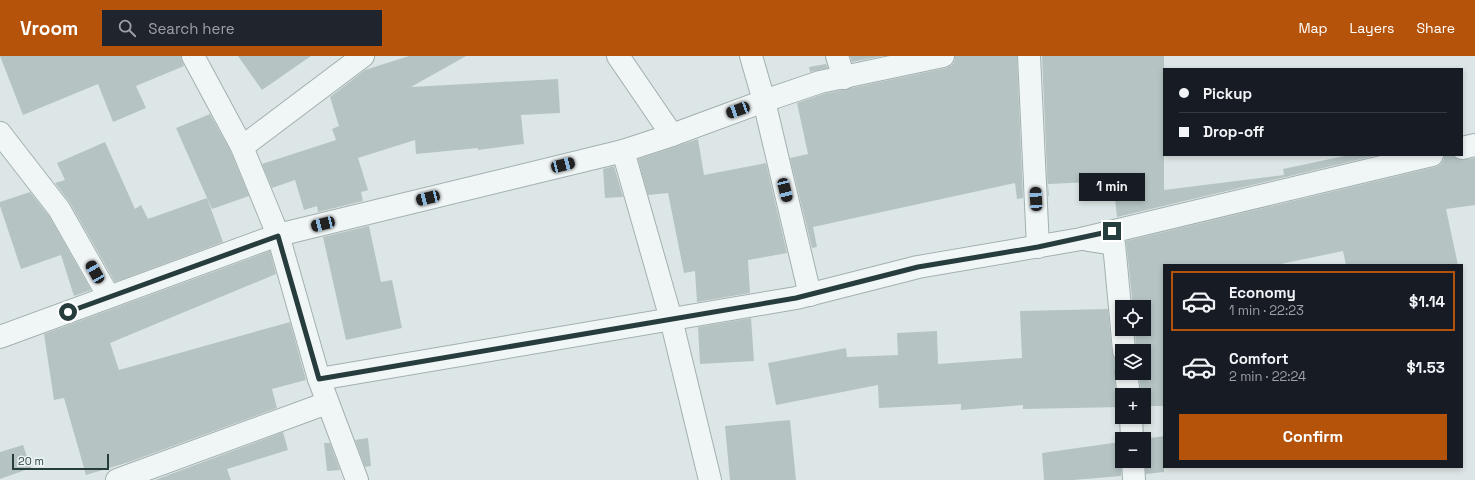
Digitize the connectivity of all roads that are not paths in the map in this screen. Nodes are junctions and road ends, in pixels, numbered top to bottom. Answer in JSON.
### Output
{"nodes":[{"id":1,"x":192,"y":56,"type":"edge"},
{"id":2,"x":363,"y":56,"type":"edge"},
{"id":3,"x":618,"y":56,"type":"edge"},
{"id":4,"x":751,"y":56,"type":"edge"},
{"id":5,"x":837,"y":56,"type":"edge"},
{"id":6,"x":943,"y":56,"type":"edge"},
{"id":7,"x":1029,"y":56,"type":"edge"},
{"id":8,"x":844,"y":78,"type":"junction"},
{"id":9,"x":764,"y":101,"type":"junction"},
{"id":10,"x":0,"y":133,"type":"edge"},
{"id":11,"x":672,"y":135,"type":"junction"},
{"id":12,"x":1475,"y":145,"type":"edge"},
{"id":13,"x":242,"y":147,"type":"junction"},
{"id":14,"x":1463,"y":148,"type":"edge"},
{"id":15,"x":623,"y":151,"type":"junction"},
{"id":16,"x":1428,"y":156,"type":"edge"},
{"id":17,"x":278,"y":236,"type":"junction"},
{"id":18,"x":1081,"y":239,"type":"junction"},
{"id":19,"x":1038,"y":247,"type":"junction"},
{"id":20,"x":810,"y":295,"type":"junction"},
{"id":21,"x":109,"y":297,"type":"junction"},
{"id":22,"x":1119,"y":300,"type":"edge"},
{"id":23,"x":671,"y":319,"type":"junction"},
{"id":24,"x":0,"y":337,"type":"edge"},
{"id":25,"x":319,"y":379,"type":"junction"},
{"id":26,"x":327,"y":403,"type":"junction"},
{"id":27,"x":1133,"y":468,"type":"edge"},
{"id":28,"x":122,"y":479,"type":"edge"},
{"id":29,"x":357,"y":480,"type":"edge"},
{"id":30,"x":710,"y":480,"type":"edge"},
{"id":31,"x":1134,"y":480,"type":"edge"}],
"edges":[{"from":1,"to":13,"type":"street"},
{"from":2,"to":13,"type":"street"},
{"from":3,"to":11,"type":"street"},
{"from":4,"to":9,"type":"street"},
{"from":5,"to":8,"type":"street"},
{"from":6,"to":8,"type":"street"},
{"from":7,"to":19,"type":"street"},
{"from":8,"to":9,"type":"street"},
{"from":9,"to":11,"type":"street"},
{"from":9,"to":20,"type":"street"},
{"from":10,"to":21,"type":"street"},
{"from":11,"to":15,"type":"street"},
{"from":12,"to":14,"type":"street"},
{"from":13,"to":17,"type":"street"},
{"from":15,"to":17,"type":"street"},
{"from":15,"to":23,"type":"street"},
{"from":16,"to":18,"type":"street"},
{"from":17,"to":21,"type":"street"},
{"from":17,"to":25,"type":"street"},
{"from":18,"to":19,"type":"street"},
{"from":18,"to":22,"type":"street"},
{"from":19,"to":20,"type":"street"},
{"from":20,"to":23,"type":"street"},
{"from":21,"to":24,"type":"street"},
{"from":23,"to":25,"type":"street"},
{"from":23,"to":30,"type":"street"},
{"from":25,"to":26,"type":"street"},
{"from":26,"to":28,"type":"street"},
{"from":26,"to":29,"type":"street"},
{"from":27,"to":31,"type":"street"}]}
